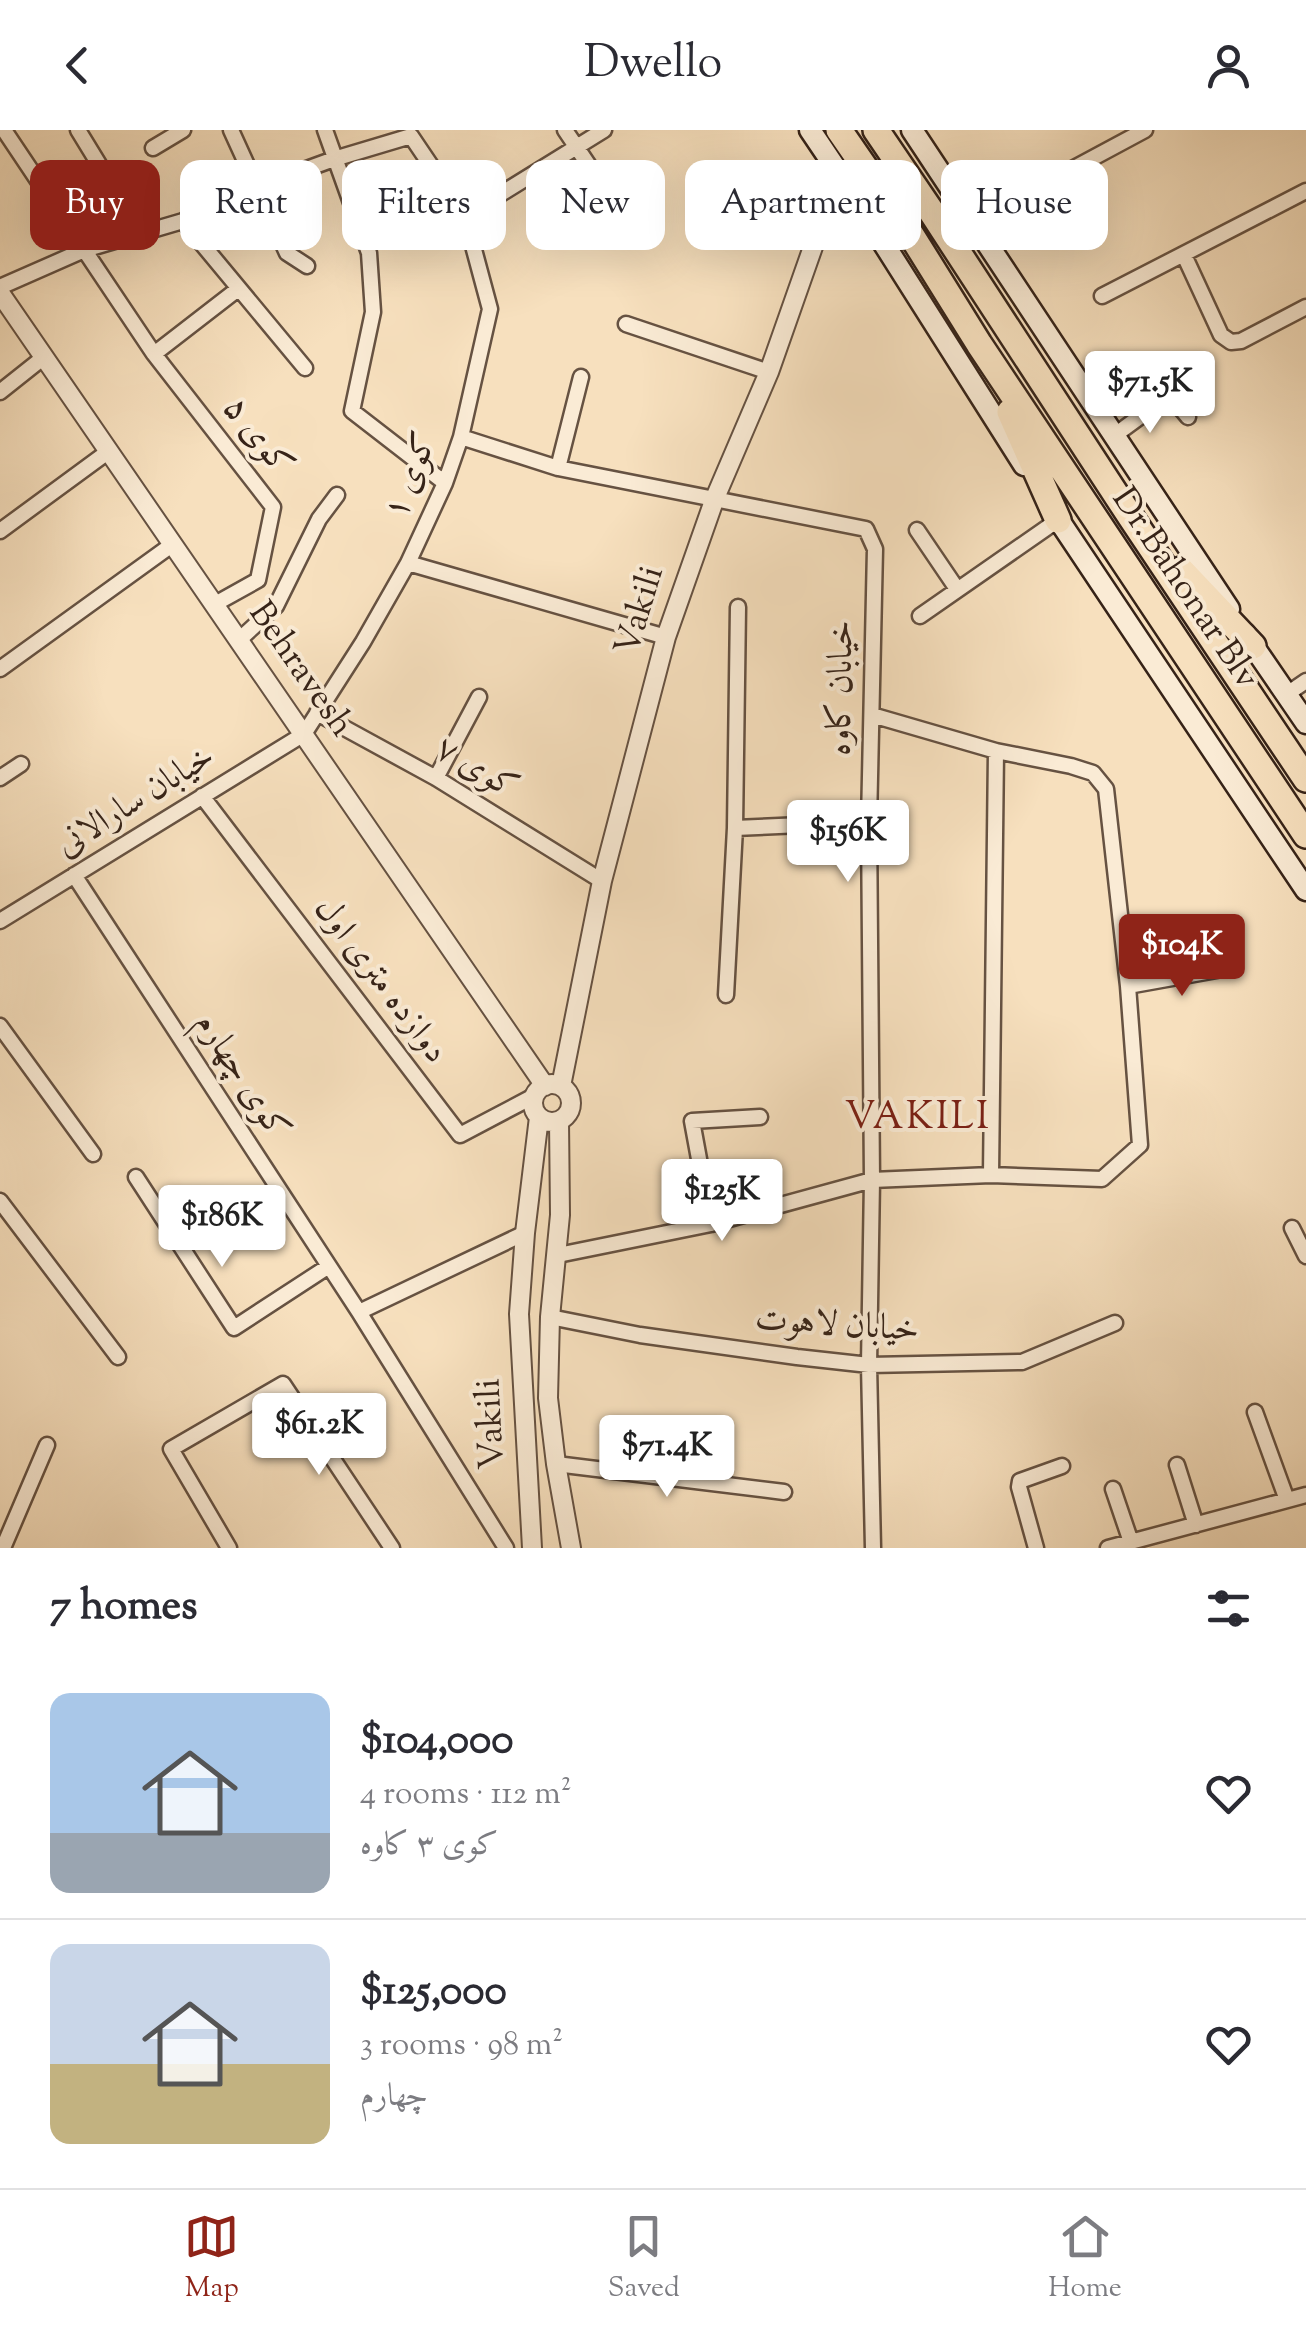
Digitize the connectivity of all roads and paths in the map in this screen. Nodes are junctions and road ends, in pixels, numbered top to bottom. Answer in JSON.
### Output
{"nodes":[{"id":1,"x":4,"y":130,"type":"edge"},
{"id":2,"x":78,"y":130,"type":"edge"},
{"id":3,"x":184,"y":130,"type":"edge"},
{"id":4,"x":231,"y":130,"type":"edge"},
{"id":5,"x":325,"y":130,"type":"edge"},
{"id":6,"x":565,"y":130,"type":"edge"},
{"id":7,"x":604,"y":130,"type":"edge"},
{"id":8,"x":810,"y":130,"type":"edge"},
{"id":9,"x":839,"y":130,"type":"edge"},
{"id":10,"x":876,"y":130,"type":"edge"},
{"id":11,"x":912,"y":130,"type":"edge"},
{"id":12,"x":1145,"y":130,"type":"edge"},
{"id":13,"x":152,"y":148,"type":"dead end"},
{"id":14,"x":578,"y":148,"type":"junction"},
{"id":15,"x":334,"y":159,"type":"junction"},
{"id":16,"x":96,"y":160,"type":"edge"},
{"id":17,"x":244,"y":160,"type":"edge"},
{"id":18,"x":427,"y":160,"type":"edge"},
{"id":19,"x":586,"y":160,"type":"edge"},
{"id":20,"x":831,"y":160,"type":"edge"},
{"id":21,"x":1089,"y":160,"type":"edge"},
{"id":22,"x":322,"y":164,"type":"edge"},
{"id":23,"x":30,"y":169,"type":"edge"},
{"id":24,"x":941,"y":175,"type":"edge"},
{"id":25,"x":506,"y":191,"type":"edge"},
{"id":26,"x":1306,"y":191,"type":"edge"},
{"id":27,"x":84,"y":250,"type":"joint"},
{"id":28,"x":206,"y":250,"type":"edge"},
{"id":29,"x":286,"y":250,"type":"edge"},
{"id":30,"x":474,"y":250,"type":"edge"},
{"id":31,"x":812,"y":250,"type":"edge"},
{"id":32,"x":888,"y":250,"type":"edge"},
{"id":33,"x":990,"y":250,"type":"edge"},
{"id":34,"x":1184,"y":255,"type":"junction"},
{"id":35,"x":307,"y":266,"type":"dead end"},
{"id":36,"x":238,"y":289,"type":"junction"},
{"id":37,"x":0,"y":290,"type":"edge"},
{"id":38,"x":1102,"y":296,"type":"dead end"},
{"id":39,"x":1306,"y":307,"type":"edge"},
{"id":40,"x":626,"y":324,"type":"dead end"},
{"id":41,"x":979,"y":344,"type":"junction"},
{"id":42,"x":154,"y":354,"type":"junction"},
{"id":43,"x":44,"y":357,"type":"junction"},
{"id":44,"x":304,"y":368,"type":"dead end"},
{"id":45,"x":769,"y":372,"type":"junction"},
{"id":46,"x":581,"y":377,"type":"dead end"},
{"id":47,"x":0,"y":392,"type":"edge"},
{"id":48,"x":1188,"y":417,"type":"dead end"},
{"id":49,"x":1115,"y":435,"type":"junction"},
{"id":50,"x":461,"y":437,"type":"junction"},
{"id":51,"x":109,"y":451,"type":"junction"},
{"id":52,"x":558,"y":468,"type":"junction"},
{"id":53,"x":445,"y":484,"type":"junction"},
{"id":54,"x":337,"y":495,"type":"dead end"},
{"id":55,"x":715,"y":498,"type":"junction"},
{"id":56,"x":1130,"y":516,"type":"junction"},
{"id":57,"x":1058,"y":520,"type":"junction"},
{"id":58,"x":918,"y":530,"type":"dead end"},
{"id":59,"x":0,"y":531,"type":"edge"},
{"id":60,"x":173,"y":544,"type":"junction"},
{"id":61,"x":408,"y":563,"type":"junction"},
{"id":62,"x":957,"y":589,"type":"junction"},
{"id":63,"x":215,"y":604,"type":"junction"},
{"id":64,"x":738,"y":606,"type":"dead end"},
{"id":65,"x":920,"y":616,"type":"dead end"},
{"id":66,"x":666,"y":636,"type":"junction"},
{"id":67,"x":239,"y":640,"type":"junction"},
{"id":68,"x":1253,"y":646,"type":"junction"},
{"id":69,"x":0,"y":669,"type":"edge"},
{"id":70,"x":1306,"y":681,"type":"edge"},
{"id":71,"x":1287,"y":694,"type":"junction"},
{"id":72,"x":479,"y":697,"type":"dead end"},
{"id":73,"x":317,"y":713,"type":"junction"},
{"id":74,"x":872,"y":716,"type":"junction"},
{"id":75,"x":1306,"y":723,"type":"edge"},
{"id":76,"x":304,"y":734,"type":"junction"},
{"id":77,"x":996,"y":750,"type":"junction"},
{"id":78,"x":21,"y":764,"type":"dead end"},
{"id":79,"x":0,"y":778,"type":"edge"},
{"id":80,"x":436,"y":778,"type":"junction"},
{"id":81,"x":1306,"y":779,"type":"edge"},
{"id":82,"x":202,"y":796,"type":"junction"},
{"id":83,"x":869,"y":822,"type":"junction"},
{"id":84,"x":735,"y":828,"type":"junction"},
{"id":85,"x":1306,"y":835,"type":"edge"},
{"id":86,"x":74,"y":876,"type":"junction"},
{"id":87,"x":602,"y":881,"type":"junction"},
{"id":88,"x":1306,"y":890,"type":"edge"},
{"id":89,"x":0,"y":921,"type":"edge"},
{"id":90,"x":1228,"y":968,"type":"dead end"},
{"id":91,"x":1128,"y":986,"type":"junction"},
{"id":92,"x":726,"y":995,"type":"dead end"},
{"id":93,"x":0,"y":1026,"type":"edge"},
{"id":94,"x":547,"y":1089,"type":"junction"},
{"id":95,"x":538,"y":1116,"type":"junction"},
{"id":96,"x":760,"y":1117,"type":"dead end"},
{"id":97,"x":559,"y":1121,"type":"junction"},
{"id":98,"x":93,"y":1154,"type":"dead end"},
{"id":99,"x":991,"y":1175,"type":"junction"},
{"id":100,"x":136,"y":1177,"type":"dead end"},
{"id":101,"x":872,"y":1180,"type":"junction"},
{"id":102,"x":0,"y":1202,"type":"edge"},
{"id":103,"x":712,"y":1224,"type":"junction"},
{"id":104,"x":1292,"y":1228,"type":"dead end"},
{"id":105,"x":525,"y":1233,"type":"junction"},
{"id":106,"x":558,"y":1255,"type":"junction"},
{"id":107,"x":1306,"y":1256,"type":"edge"},
{"id":108,"x":328,"y":1266,"type":"junction"},
{"id":109,"x":358,"y":1312,"type":"junction"},
{"id":110,"x":550,"y":1317,"type":"junction"},
{"id":111,"x":1115,"y":1323,"type":"dead end"},
{"id":112,"x":118,"y":1357,"type":"dead end"},
{"id":113,"x":869,"y":1365,"type":"junction"},
{"id":114,"x":1256,"y":1412,"type":"dead end"},
{"id":115,"x":48,"y":1445,"type":"dead end"},
{"id":116,"x":556,"y":1464,"type":"junction"},
{"id":117,"x":1176,"y":1465,"type":"dead end"},
{"id":118,"x":1062,"y":1466,"type":"dead end"},
{"id":119,"x":1114,"y":1489,"type":"dead end"},
{"id":120,"x":784,"y":1492,"type":"dead end"},
{"id":121,"x":1306,"y":1495,"type":"edge"},
{"id":122,"x":1287,"y":1500,"type":"junction"},
{"id":123,"x":1196,"y":1525,"type":"junction"},
{"id":124,"x":1130,"y":1542,"type":"junction"},
{"id":125,"x":3,"y":1548,"type":"edge"},
{"id":126,"x":229,"y":1548,"type":"edge"},
{"id":127,"x":392,"y":1548,"type":"edge"},
{"id":128,"x":506,"y":1548,"type":"edge"},
{"id":129,"x":532,"y":1548,"type":"edge"},
{"id":130,"x":571,"y":1548,"type":"edge"},
{"id":131,"x":873,"y":1548,"type":"edge"},
{"id":132,"x":1036,"y":1548,"type":"edge"},
{"id":133,"x":1108,"y":1548,"type":"edge"}],
"edges":[{"from":1,"to":23,"type":"street"},
{"from":2,"to":16,"type":"street"},
{"from":3,"to":13,"type":"street"},
{"from":4,"to":17,"type":"street"},
{"from":5,"to":15,"type":"street"},
{"from":6,"to":14,"type":"street"},
{"from":7,"to":14,"type":"street"},
{"from":8,"to":20,"type":"main road"},
{"from":9,"to":41,"type":"highway","name":"Dr.Bahonar Blv"},
{"from":10,"to":56,"type":"highway","name":"Dr.Bahonar Blv"},
{"from":11,"to":24,"type":"main road"},
{"from":12,"to":21,"type":"street"},
{"from":14,"to":19,"type":"street"},
{"from":14,"to":25,"type":"street"},
{"from":15,"to":18,"type":"street","name":"کوی ۱"},
{"from":15,"to":22,"type":"street"},
{"from":15,"to":53,"type":"street"},
{"from":26,"to":34,"type":"street"},
{"from":27,"to":37,"type":"street"},
{"from":27,"to":42,"type":"street"},
{"from":28,"to":36,"type":"street"},
{"from":29,"to":35,"type":"street"},
{"from":30,"to":50,"type":"street","name":"کوی ۱"},
{"from":31,"to":45,"type":"street","name":"Vakili"},
{"from":32,"to":57,"type":"main road"},
{"from":33,"to":49,"type":"main road"},
{"from":34,"to":38,"type":"street"},
{"from":34,"to":39,"type":"street"},
{"from":36,"to":42,"type":"street"},
{"from":36,"to":44,"type":"street"},
{"from":37,"to":43,"type":"street","name":"Behravesh"},
{"from":40,"to":45,"type":"street"},
{"from":41,"to":57,"type":"highway"},
{"from":41,"to":85,"type":"highway","name":"Dr.Bahonar Blv"},
{"from":42,"to":63,"type":"street","name":"کوی ۵"},
{"from":43,"to":47,"type":"street"},
{"from":43,"to":51,"type":"street","name":"Behravesh"},
{"from":45,"to":55,"type":"street","name":"Vakili"},
{"from":46,"to":52,"type":"street"},
{"from":48,"to":49,"type":"street"},
{"from":49,"to":68,"type":"main road"},
{"from":50,"to":52,"type":"street"},
{"from":50,"to":53,"type":"street","name":"کوی ۱"},
{"from":51,"to":59,"type":"street"},
{"from":51,"to":60,"type":"street","name":"Behravesh"},
{"from":52,"to":55,"type":"street"},
{"from":53,"to":61,"type":"street","name":"کوی ۱"},
{"from":54,"to":67,"type":"street"},
{"from":55,"to":66,"type":"street","name":"Vakili"},
{"from":55,"to":74,"type":"street","name":"خیابان کاوه"},
{"from":56,"to":68,"type":"highway"},
{"from":56,"to":81,"type":"highway","name":"Dr.Bahonar Blv"},
{"from":57,"to":62,"type":"street"},
{"from":57,"to":88,"type":"main road"},
{"from":58,"to":62,"type":"street"},
{"from":60,"to":63,"type":"street","name":"Behravesh"},
{"from":60,"to":69,"type":"street"},
{"from":61,"to":66,"type":"street"},
{"from":61,"to":73,"type":"street","name":"کوی ۱"},
{"from":62,"to":65,"type":"street"},
{"from":63,"to":67,"type":"street","name":"Behravesh"},
{"from":64,"to":84,"type":"street"},
{"from":66,"to":87,"type":"street","name":"Vakili"},
{"from":67,"to":76,"type":"street","name":"Behravesh"},
{"from":68,"to":71,"type":"main road"},
{"from":70,"to":71,"type":"street"},
{"from":71,"to":75,"type":"main road"},
{"from":72,"to":80,"type":"street"},
{"from":73,"to":76,"type":"street","name":"کوی ۱"},
{"from":73,"to":80,"type":"street","name":"کوی ۷"},
{"from":74,"to":77,"type":"street"},
{"from":74,"to":83,"type":"street","name":"خیابان کاوه"},
{"from":76,"to":82,"type":"street","name":"خیابان سارالانی"},
{"from":76,"to":94,"type":"street","name":"Behravesh"},
{"from":77,"to":91,"type":"street"},
{"from":77,"to":99,"type":"street"},
{"from":78,"to":79,"type":"street"},
{"from":80,"to":87,"type":"street","name":"کوی ۷"},
{"from":82,"to":86,"type":"street","name":"خیابان سارالانی"},
{"from":82,"to":94,"type":"street","name":"دوازده متری اول"},
{"from":83,"to":84,"type":"street"},
{"from":83,"to":101,"type":"street","name":"خیابان کاوه"},
{"from":84,"to":92,"type":"street"},
{"from":86,"to":89,"type":"street","name":"خیابان سارالانی"},
{"from":86,"to":108,"type":"street","name":"کوی چهارم"},
{"from":87,"to":94,"type":"street","name":"Vakili"},
{"from":90,"to":91,"type":"street"},
{"from":91,"to":99,"type":"street"},
{"from":93,"to":98,"type":"street"},
{"from":94,"to":95,"type":"street"},
{"from":94,"to":97,"type":"street"},
{"from":95,"to":97,"type":"street"},
{"from":95,"to":105,"type":"street","name":"Vakili"},
{"from":96,"to":103,"type":"street"},
{"from":97,"to":106,"type":"street","name":"Vakili"},
{"from":99,"to":101,"type":"street"},
{"from":100,"to":108,"type":"street"},
{"from":101,"to":103,"type":"street"},
{"from":101,"to":113,"type":"street","name":"خیابان کاوه"},
{"from":102,"to":112,"type":"street"},
{"from":103,"to":106,"type":"street"},
{"from":104,"to":107,"type":"street"},
{"from":105,"to":109,"type":"street"},
{"from":105,"to":129,"type":"street","name":"Vakili"},
{"from":106,"to":110,"type":"street","name":"Vakili"},
{"from":108,"to":109,"type":"street","name":"کوی چهارم"},
{"from":109,"to":128,"type":"street","name":"کوی چهارم"},
{"from":110,"to":113,"type":"street","name":"خیابان لاهوت"},
{"from":110,"to":116,"type":"street","name":"Vakili"},
{"from":111,"to":113,"type":"street","name":"خیابان لاهوت"},
{"from":113,"to":131,"type":"street","name":"خیابان کاوه"},
{"from":114,"to":122,"type":"street"},
{"from":115,"to":125,"type":"street"},
{"from":116,"to":120,"type":"street"},
{"from":116,"to":130,"type":"street","name":"Vakili"},
{"from":117,"to":123,"type":"street"},
{"from":118,"to":132,"type":"street"},
{"from":119,"to":124,"type":"street"},
{"from":121,"to":122,"type":"street"},
{"from":122,"to":123,"type":"street"},
{"from":123,"to":124,"type":"street"},
{"from":124,"to":133,"type":"street"},
{"from":126,"to":127,"type":"street"}]}
